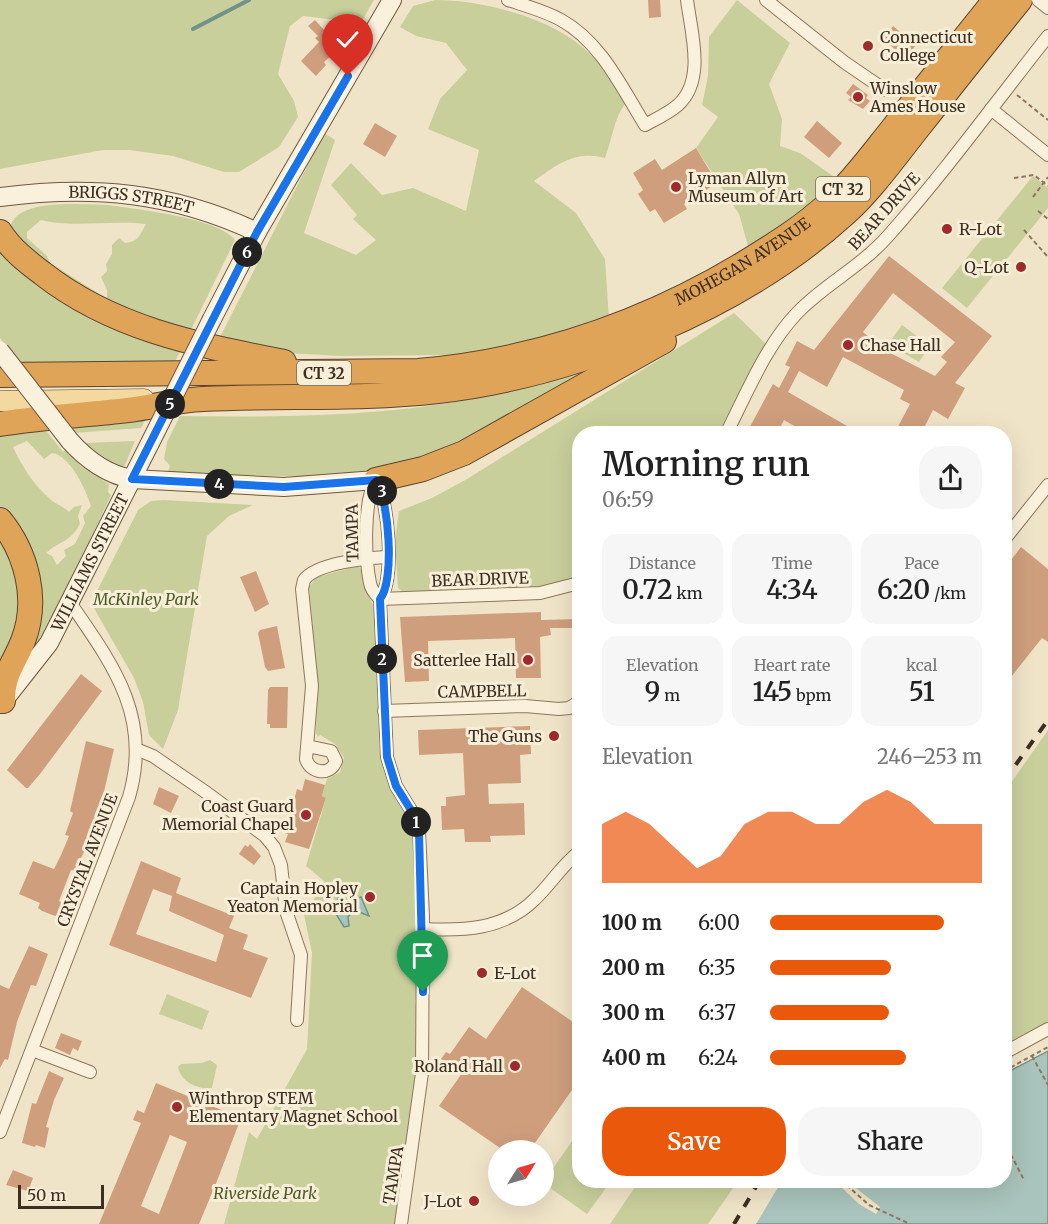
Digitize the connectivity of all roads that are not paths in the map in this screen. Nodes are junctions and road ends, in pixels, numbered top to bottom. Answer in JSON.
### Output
{"nodes":[{"id":1,"x":393,"y":0,"type":"edge"},
{"id":2,"x":508,"y":0,"type":"edge"},
{"id":3,"x":687,"y":0,"type":"edge"},
{"id":4,"x":766,"y":0,"type":"edge"},
{"id":5,"x":995,"y":0,"type":"edge"},
{"id":6,"x":1020,"y":0,"type":"edge"},
{"id":7,"x":1038,"y":0,"type":"edge"},
{"id":8,"x":1048,"y":8,"type":"edge"},
{"id":9,"x":1048,"y":36,"type":"edge"},
{"id":10,"x":885,"y":90,"type":"dead end"},
{"id":11,"x":991,"y":109,"type":"junction"},
{"id":12,"x":1048,"y":155,"type":"edge"},
{"id":13,"x":0,"y":197,"type":"edge"},
{"id":14,"x":0,"y":232,"type":"edge"},
{"id":15,"x":257,"y":232,"type":"junction"},
{"id":16,"x":711,"y":303,"type":"junction"},
{"id":17,"x":0,"y":351,"type":"edge"},
{"id":18,"x":336,"y":373,"type":"junction"},
{"id":19,"x":0,"y":375,"type":"edge"},
{"id":20,"x":200,"y":399,"type":"junction"},
{"id":21,"x":0,"y":400,"type":"edge"},
{"id":22,"x":0,"y":424,"type":"edge"},
{"id":23,"x":730,"y":426,"type":"edge"},
{"id":24,"x":132,"y":479,"type":"junction"},
{"id":25,"x":376,"y":480,"type":"junction"},
{"id":26,"x":1048,"y":485,"type":"edge"},
{"id":27,"x":0,"y":520,"type":"edge"},
{"id":28,"x":1012,"y":530,"type":"edge"},
{"id":29,"x":387,"y":557,"type":"junction"},
{"id":30,"x":369,"y":558,"type":"junction"},
{"id":31,"x":572,"y":586,"type":"edge"},
{"id":32,"x":380,"y":599,"type":"junction"},
{"id":33,"x":71,"y":604,"type":"junction"},
{"id":34,"x":2,"y":703,"type":"edge"},
{"id":35,"x":572,"y":705,"type":"edge"},
{"id":36,"x":384,"y":711,"type":"junction"},
{"id":37,"x":307,"y":746,"type":"dead end"},
{"id":38,"x":136,"y":748,"type":"junction"},
{"id":39,"x":572,"y":858,"type":"edge"},
{"id":40,"x":423,"y":929,"type":"junction"},
{"id":41,"x":297,"y":1020,"type":"dead end"},
{"id":42,"x":1048,"y":1029,"type":"edge"},
{"id":43,"x":1012,"y":1049,"type":"edge"},
{"id":44,"x":32,"y":1050,"type":"junction"},
{"id":45,"x":90,"y":1072,"type":"dead end"},
{"id":46,"x":0,"y":1132,"type":"edge"},
{"id":47,"x":401,"y":1224,"type":"edge"}],
"edges":[{"from":1,"to":15,"type":"main road","name":"WILLIAMS STREET"},
{"from":2,"to":3,"type":"street"},
{"from":4,"to":10,"type":"street"},
{"from":5,"to":18,"type":"highway","name":"MOHEGAN AVENUE","number":"CT 32"},
{"from":6,"to":16,"type":"highway","name":"MOHEGAN AVENUE","number":"CT 32"},
{"from":7,"to":8,"type":"street"},
{"from":9,"to":11,"type":"street","name":"BEAR DRIVE"},
{"from":11,"to":12,"type":"street"},
{"from":11,"to":23,"type":"street","name":"BEAR DRIVE"},
{"from":13,"to":15,"type":"main road","name":"BRIGGS STREET"},
{"from":14,"to":18,"type":"highway"},
{"from":15,"to":24,"type":"main road","name":"WILLIAMS STREET","bridge":true},
{"from":16,"to":20,"type":"highway","number":"CT 32"},
{"from":16,"to":25,"type":"highway"},
{"from":17,"to":24,"type":"main road","bridge":true},
{"from":18,"to":19,"type":"highway","number":"CT 32"},
{"from":20,"to":21,"type":"main road","number":"CT 32"},
{"from":20,"to":22,"type":"highway"},
{"from":24,"to":25,"type":"main road"},
{"from":24,"to":33,"type":"main road","name":"WILLIAMS STREET"},
{"from":25,"to":29,"type":"street","name":"TAMPA"},
{"from":25,"to":30,"type":"street","name":"TAMPA"},
{"from":26,"to":28,"type":"street"},
{"from":27,"to":34,"type":"highway"},
{"from":29,"to":30,"type":"street"},
{"from":29,"to":32,"type":"street","name":"TAMPA"},
{"from":30,"to":32,"type":"street","name":"TAMPA"},
{"from":30,"to":37,"type":"street"},
{"from":31,"to":32,"type":"street","name":"BEAR DRIVE"},
{"from":32,"to":36,"type":"street","name":"TAMPA"},
{"from":33,"to":34,"type":"main road","name":"WILLIAMS STREET"},
{"from":33,"to":38,"type":"street","name":"CRYSTAL AVENUE"},
{"from":35,"to":36,"type":"street","name":"CAMPBELL"},
{"from":36,"to":40,"type":"street","name":"TAMPA"},
{"from":38,"to":41,"type":"street"},
{"from":38,"to":44,"type":"street","name":"CRYSTAL AVENUE"},
{"from":39,"to":40,"type":"street"},
{"from":40,"to":47,"type":"street","name":"TAMPA"},
{"from":42,"to":43,"type":"street"},
{"from":44,"to":45,"type":"street"},
{"from":44,"to":46,"type":"street","name":"CRYSTAL AVENUE"}]}
